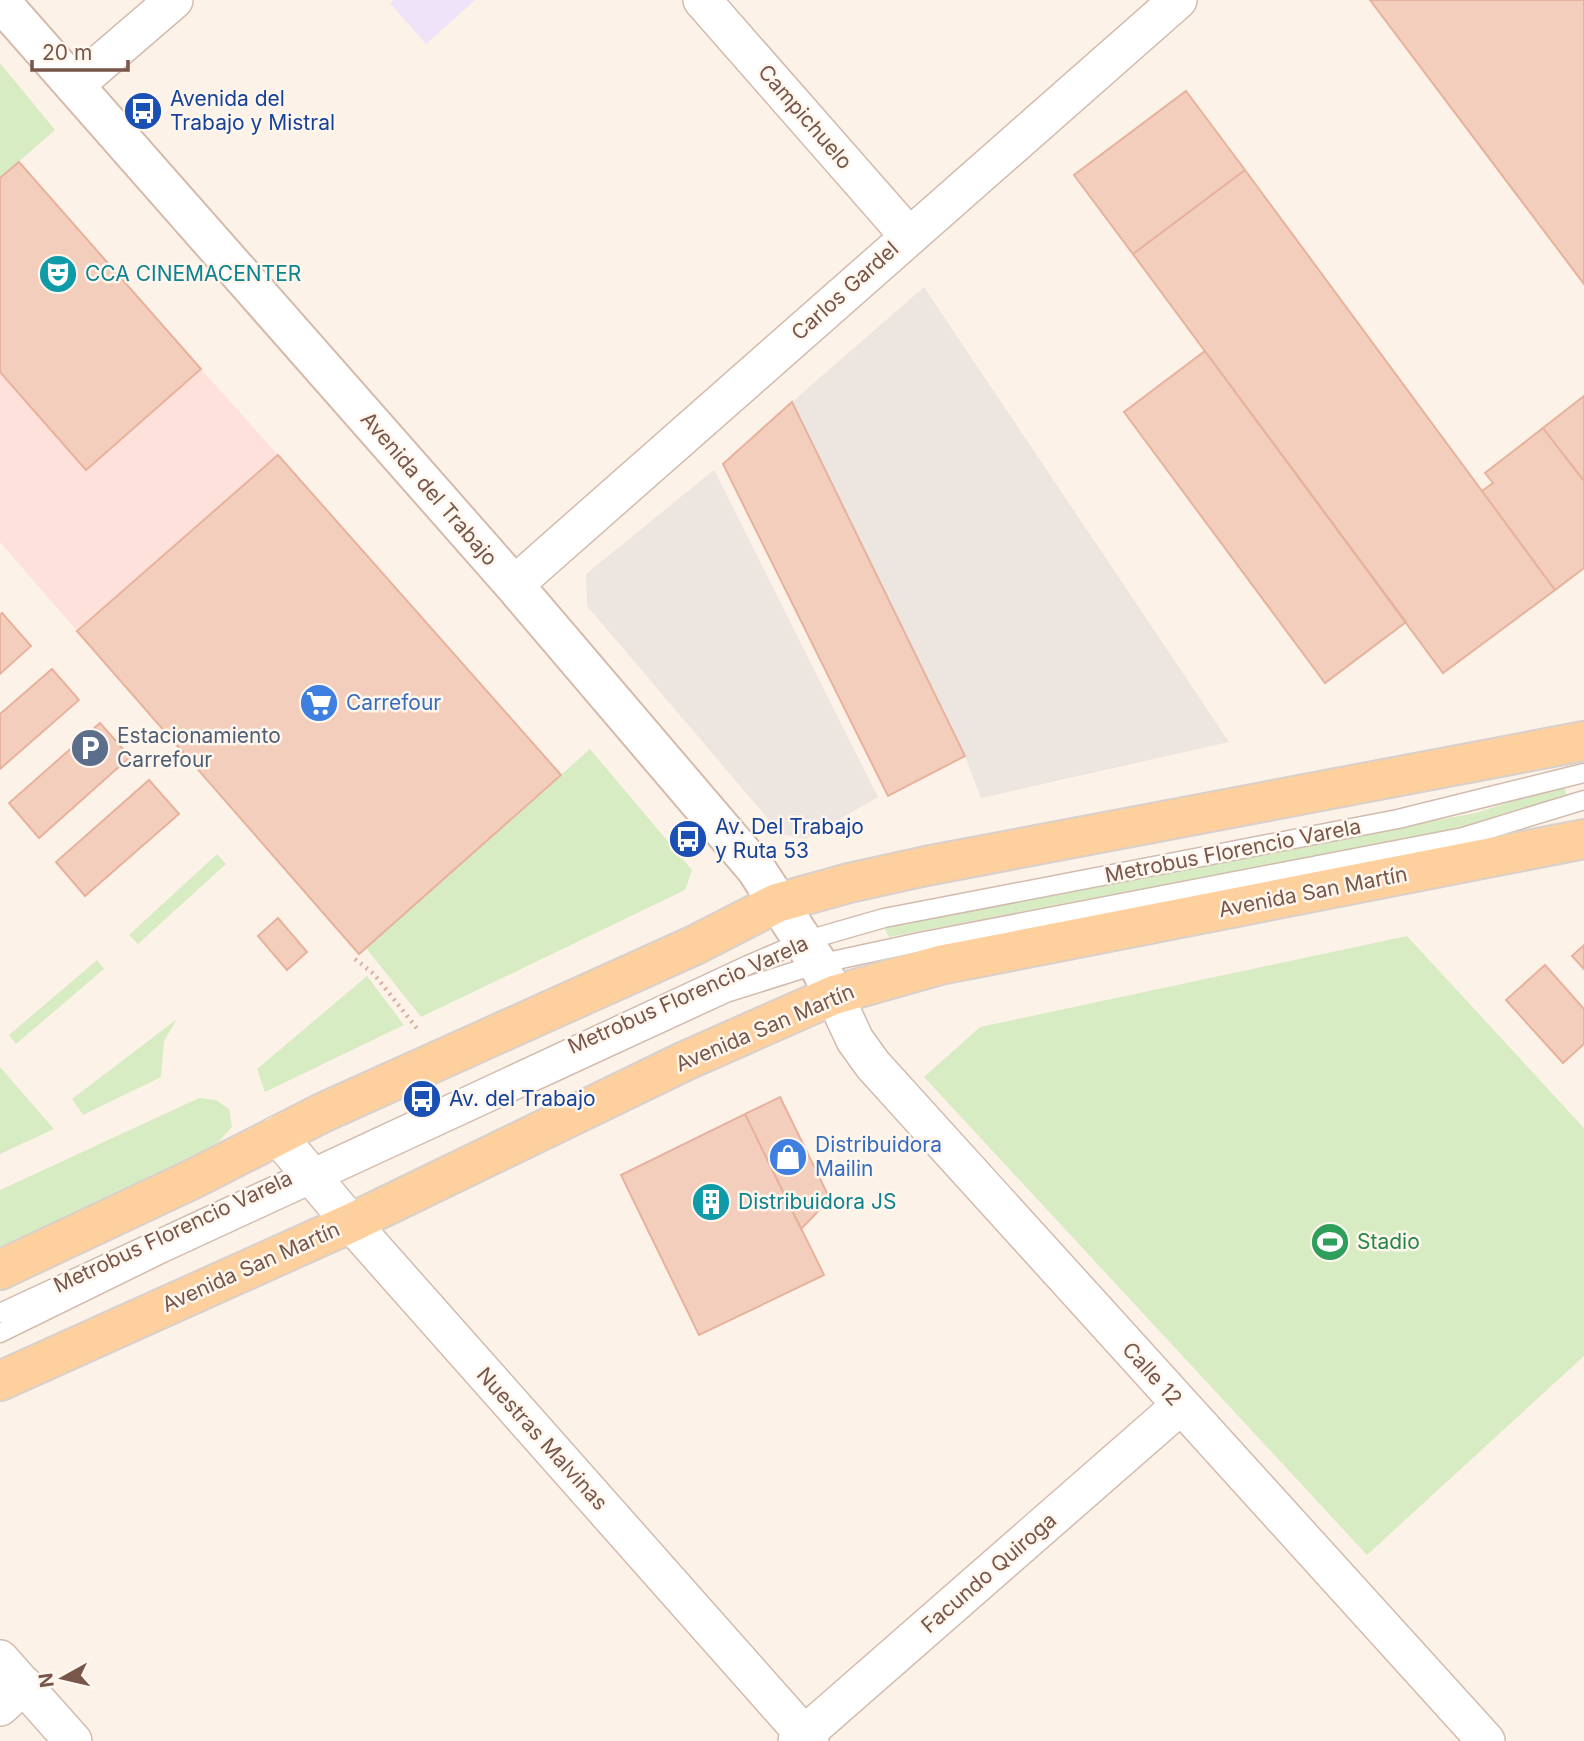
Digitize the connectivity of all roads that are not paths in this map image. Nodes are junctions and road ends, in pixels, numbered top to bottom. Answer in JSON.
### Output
{"nodes":[{"id":1,"x":174,"y":0,"type":"edge"},
{"id":2,"x":702,"y":0,"type":"edge"},
{"id":3,"x":1178,"y":0,"type":"edge"},
{"id":4,"x":0,"y":1,"type":"edge"},
{"id":5,"x":74,"y":86,"type":"junction"},
{"id":6,"x":908,"y":235,"type":"junction"},
{"id":7,"x":513,"y":585,"type":"junction"},
{"id":8,"x":1584,"y":741,"type":"edge"},
{"id":9,"x":1584,"y":773,"type":"edge"},
{"id":10,"x":1584,"y":800,"type":"edge"},
{"id":11,"x":1584,"y":839,"type":"edge"},
{"id":12,"x":777,"y":903,"type":"junction"},
{"id":13,"x":819,"y":967,"type":"junction"},
{"id":14,"x":277,"y":1135,"type":"junction"},
{"id":15,"x":311,"y":1177,"type":"junction"},
{"id":16,"x":351,"y":1223,"type":"junction"},
{"id":17,"x":0,"y":1270,"type":"edge"},
{"id":18,"x":0,"y":1313,"type":"edge"},
{"id":19,"x":0,"y":1333,"type":"edge"},
{"id":20,"x":0,"y":1381,"type":"edge"},
{"id":21,"x":1180,"y":1406,"type":"junction"},
{"id":22,"x":8,"y":1684,"type":"edge"},
{"id":23,"x":803,"y":1739,"type":"edge"},
{"id":24,"x":73,"y":1741,"type":"edge"},
{"id":25,"x":1486,"y":1741,"type":"edge"}],
"edges":[{"from":1,"to":5,"type":"street"},
{"from":2,"to":6,"type":"street","name":"Campichuelo"},
{"from":3,"to":6,"type":"street","name":"Carlos Gardel"},
{"from":4,"to":5,"type":"main road","name":"Avenida del Trabajo"},
{"from":5,"to":7,"type":"main road","name":"Avenida del Trabajo"},
{"from":6,"to":7,"type":"street","name":"Carlos Gardel"},
{"from":7,"to":12,"type":"main road","name":"Avenida del Trabajo"},
{"from":8,"to":12,"type":"main road"},
{"from":9,"to":13,"type":"lane","name":"Metrobus Florencio Varela"},
{"from":10,"to":13,"type":"lane","name":"Metrobus Florencio Varela"},
{"from":11,"to":13,"type":"main road","name":"Avenida San Martín"},
{"from":12,"to":13,"type":"main road","name":"Avenida del Trabajo"},
{"from":12,"to":14,"type":"main road"},
{"from":13,"to":15,"type":"lane","name":"Metrobus Florencio Varela"},
{"from":13,"to":15,"type":"lane","name":"Metrobus Florencio Varela"},
{"from":13,"to":16,"type":"main road","name":"Avenida San Martín"},
{"from":13,"to":21,"type":"street","name":"Calle 12"},
{"from":14,"to":15,"type":"street","name":"Nuestras Malvinas"},
{"from":14,"to":17,"type":"main road"},
{"from":15,"to":16,"type":"street","name":"Nuestras Malvinas"},
{"from":15,"to":18,"type":"lane","name":"Metrobus Florencio Varela"},
{"from":15,"to":19,"type":"lane","name":"Metrobus Florencio Varela"},
{"from":16,"to":20,"type":"main road","name":"Avenida San Martín"},
{"from":16,"to":23,"type":"street","name":"Nuestras Malvinas"},
{"from":21,"to":23,"type":"street","name":"Facundo Quiroga"},
{"from":21,"to":25,"type":"street","name":"Calle 12"},
{"from":22,"to":24,"type":"street"}]}
